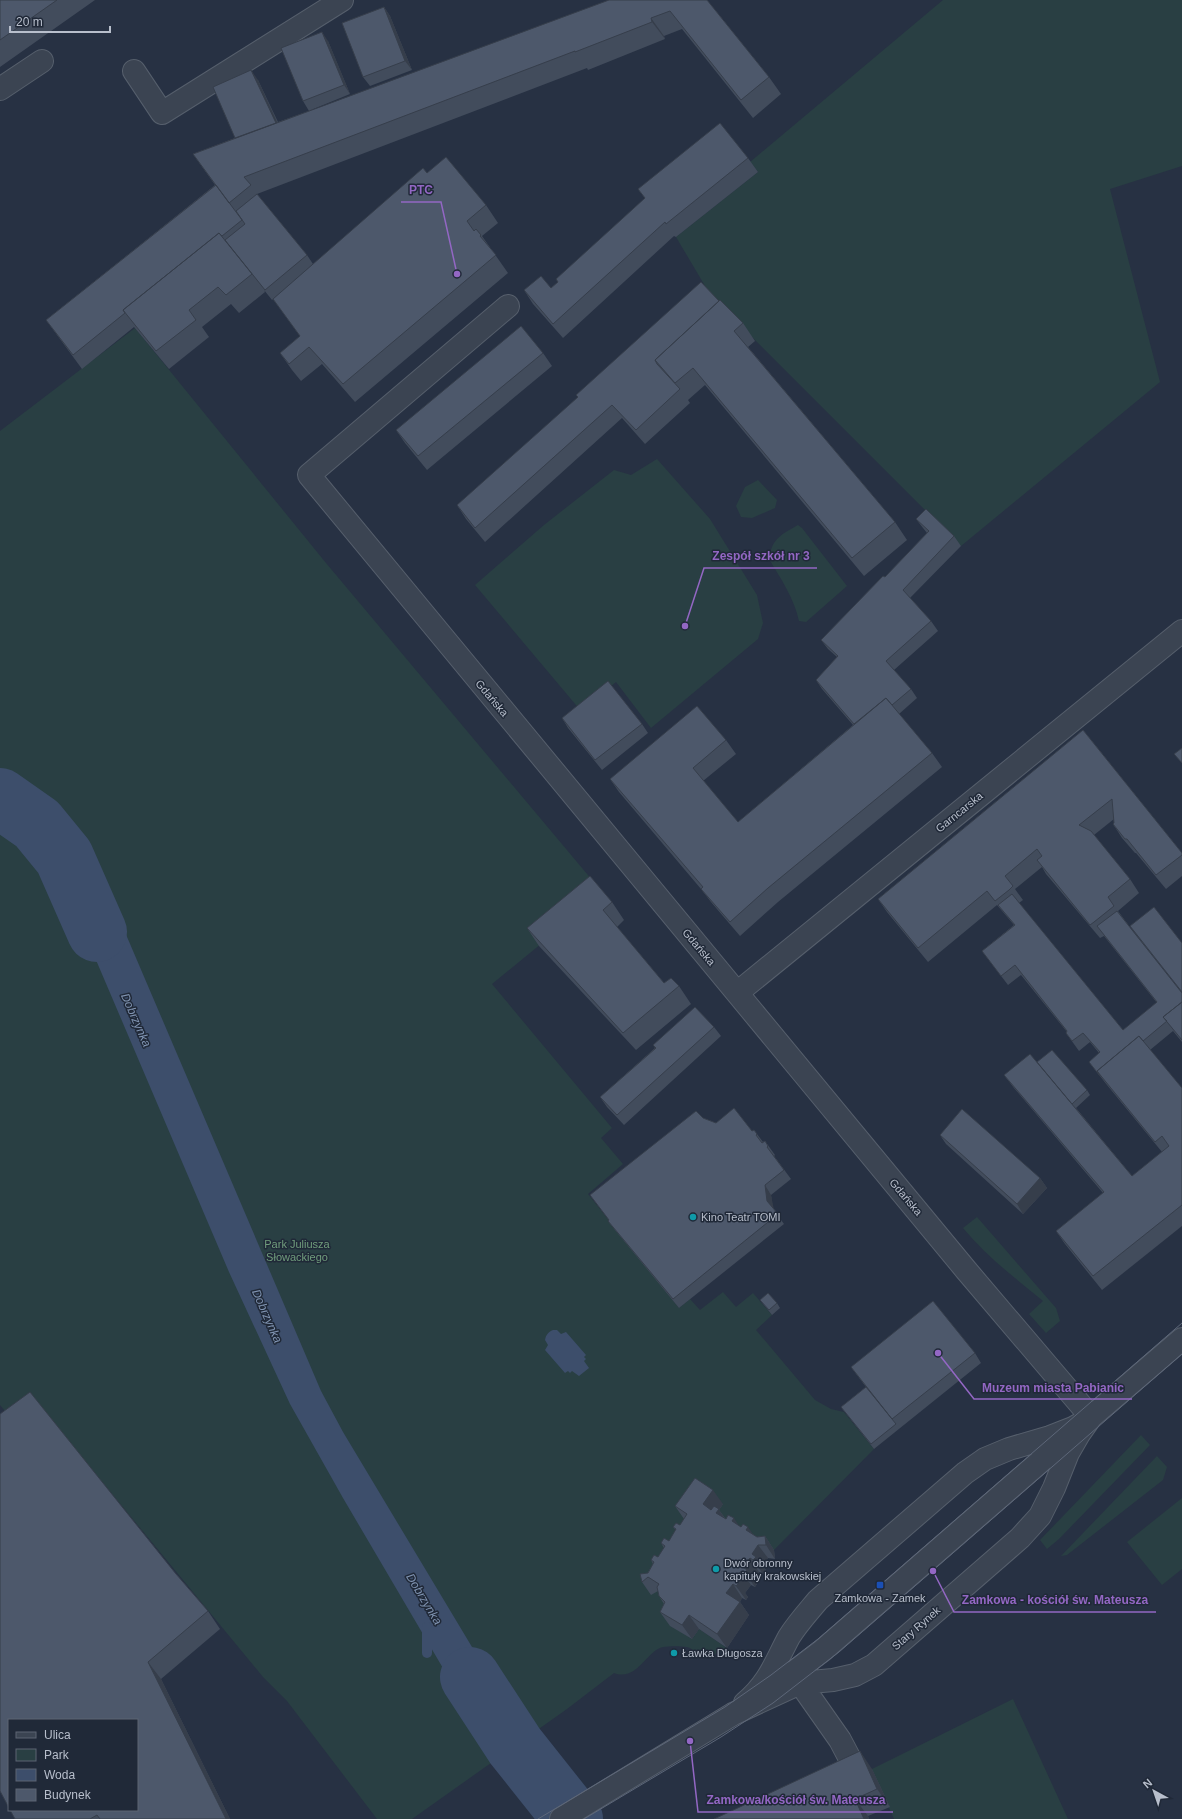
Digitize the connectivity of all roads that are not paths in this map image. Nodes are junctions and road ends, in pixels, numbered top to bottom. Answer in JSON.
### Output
{"nodes":[{"id":1,"x":342,"y":0,"type":"edge"},
{"id":2,"x":42,"y":62,"type":"dead end"},
{"id":3,"x":134,"y":71,"type":"dead end"},
{"id":4,"x":0,"y":89,"type":"edge"},
{"id":5,"x":508,"y":306,"type":"dead end"},
{"id":6,"x":1182,"y":631,"type":"edge"},
{"id":7,"x":737,"y":993,"type":"junction"},
{"id":8,"x":1182,"y":1339,"type":"edge"},
{"id":9,"x":1091,"y":1418,"type":"junction"},
{"id":10,"x":800,"y":1683,"type":"junction"},
{"id":11,"x":733,"y":1714,"type":"junction"},
{"id":12,"x":859,"y":1776,"type":"edge"},
{"id":13,"x":561,"y":1819,"type":"edge"}],
"edges":[{"from":1,"to":3,"type":"street"},
{"from":2,"to":4,"type":"street"},
{"from":5,"to":7,"type":"street","name":"Gdańska"},
{"from":6,"to":7,"type":"street","name":"Garncarska"},
{"from":7,"to":9,"type":"street","name":"Gdańska"},
{"from":8,"to":9,"type":"street","name":"Stary Rynek"},
{"from":9,"to":10,"type":"street","name":"Stary Rynek"},
{"from":9,"to":11,"type":"street"},
{"from":9,"to":11,"type":"street","name":"Stary Rynek"},
{"from":10,"to":11,"type":"street","name":"Stary Rynek"},
{"from":10,"to":12,"type":"street"},
{"from":11,"to":13,"type":"street","name":"Stary Rynek"}]}
